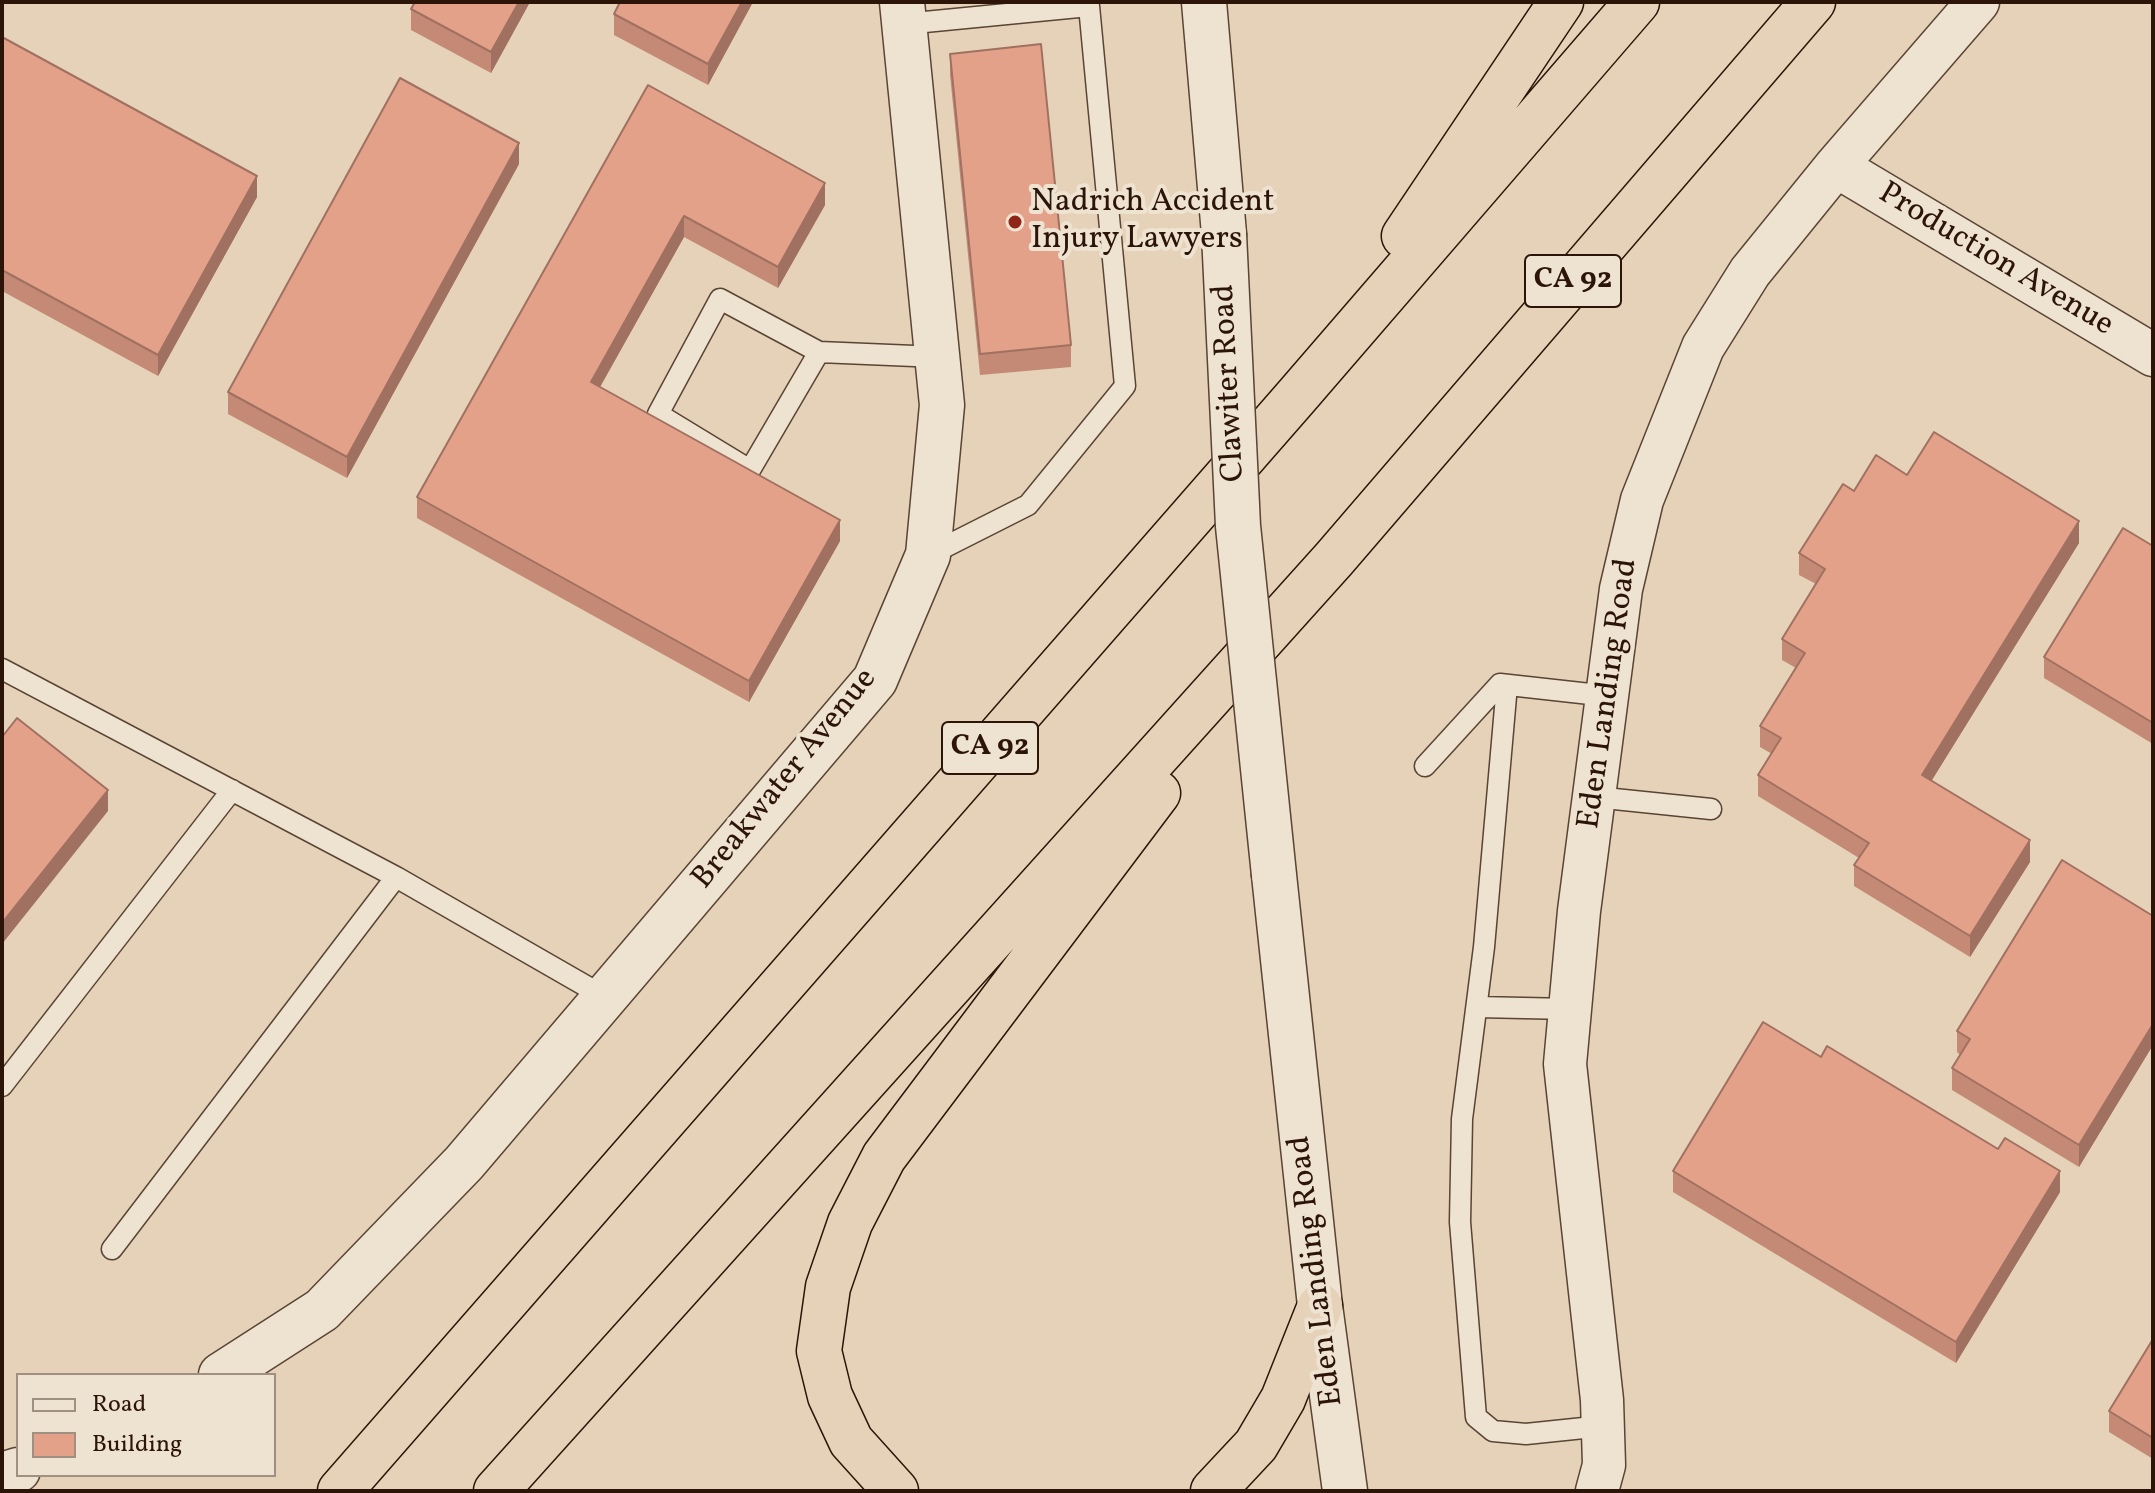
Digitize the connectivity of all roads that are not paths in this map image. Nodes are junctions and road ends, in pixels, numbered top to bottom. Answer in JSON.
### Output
{"nodes":[{"id":1,"x":1204,"y":2,"type":"edge"},
{"id":2,"x":1561,"y":2,"type":"edge"},
{"id":3,"x":1637,"y":2,"type":"edge"},
{"id":4,"x":1813,"y":2,"type":"edge"},
{"id":5,"x":1978,"y":2,"type":"edge"},
{"id":6,"x":903,"y":13,"type":"edge"},
{"id":7,"x":1836,"y":166,"type":"junction"},
{"id":8,"x":819,"y":352,"type":"junction"},
{"id":9,"x":2153,"y":355,"type":"edge"},
{"id":10,"x":938,"y":357,"type":"junction"},
{"id":11,"x":1296,"y":397,"type":"junction"},
{"id":12,"x":1238,"y":526,"type":"joint"},
{"id":13,"x":928,"y":555,"type":"junction"},
{"id":14,"x":1334,"y":559,"type":"junction"},
{"id":15,"x":2,"y":669,"type":"edge"},
{"id":16,"x":1507,"y":685,"type":"junction"},
{"id":17,"x":1608,"y":696,"type":"junction"},
{"id":18,"x":1425,"y":766,"type":"dead end"},
{"id":19,"x":232,"y":790,"type":"junction"},
{"id":20,"x":1595,"y":797,"type":"junction"},
{"id":21,"x":1711,"y":809,"type":"dead end"},
{"id":22,"x":396,"y":877,"type":"junction"},
{"id":23,"x":605,"y":997,"type":"junction"},
{"id":24,"x":1477,"y":1007,"type":"junction"},
{"id":25,"x":1570,"y":1009,"type":"junction"},
{"id":26,"x":2,"y":1086,"type":"edge"},
{"id":27,"x":112,"y":1249,"type":"dead end"},
{"id":28,"x":1320,"y":1306,"type":"junction"},
{"id":29,"x":224,"y":1373,"type":"edge"},
{"id":30,"x":1603,"y":1426,"type":"junction"},
{"id":31,"x":340,"y":1491,"type":"edge"},
{"id":32,"x":496,"y":1491,"type":"edge"},
{"id":33,"x":896,"y":1491,"type":"edge"},
{"id":34,"x":1213,"y":1491,"type":"edge"},
{"id":35,"x":1345,"y":1491,"type":"edge"},
{"id":36,"x":1597,"y":1491,"type":"edge"}],
"edges":[{"from":1,"to":12,"type":"street","name":"Clawiter Road","bridge":true},
{"from":2,"to":11,"type":"highway"},
{"from":3,"to":11,"type":"highway","number":"CA 92"},
{"from":4,"to":14,"type":"highway","number":"CA 92"},
{"from":5,"to":7,"type":"street","name":"Eden Landing Road"},
{"from":6,"to":10,"type":"street","name":"Breakwater Avenue"},
{"from":6,"to":13,"type":"lane"},
{"from":7,"to":9,"type":"street","name":"Production Avenue"},
{"from":7,"to":17,"type":"street","name":"Eden Landing Road"},
{"from":8,"to":8,"type":"lane"},
{"from":8,"to":10,"type":"lane"},
{"from":10,"to":13,"type":"street","name":"Breakwater Avenue"},
{"from":11,"to":31,"type":"highway","number":"CA 92"},
{"from":12,"to":28,"type":"street","name":"Eden Landing Road","bridge":true},
{"from":13,"to":23,"type":"street","name":"Breakwater Avenue"},
{"from":14,"to":32,"type":"highway","number":"CA 92"},
{"from":14,"to":33,"type":"highway"},
{"from":15,"to":19,"type":"lane"},
{"from":16,"to":17,"type":"lane"},
{"from":16,"to":18,"type":"lane"},
{"from":16,"to":24,"type":"lane"},
{"from":17,"to":20,"type":"street","name":"Eden Landing Road"},
{"from":19,"to":22,"type":"lane"},
{"from":19,"to":26,"type":"lane"},
{"from":20,"to":21,"type":"lane"},
{"from":20,"to":25,"type":"street","name":"Eden Landing Road"},
{"from":22,"to":23,"type":"lane"},
{"from":22,"to":27,"type":"lane"},
{"from":23,"to":29,"type":"street","name":"Breakwater Avenue"},
{"from":24,"to":25,"type":"lane"},
{"from":24,"to":30,"type":"lane"},
{"from":25,"to":30,"type":"street","name":"Eden Landing Road"},
{"from":28,"to":34,"type":"highway"},
{"from":28,"to":35,"type":"street","name":"Eden Landing Road"},
{"from":30,"to":36,"type":"street","name":"Eden Landing Road"}]}
